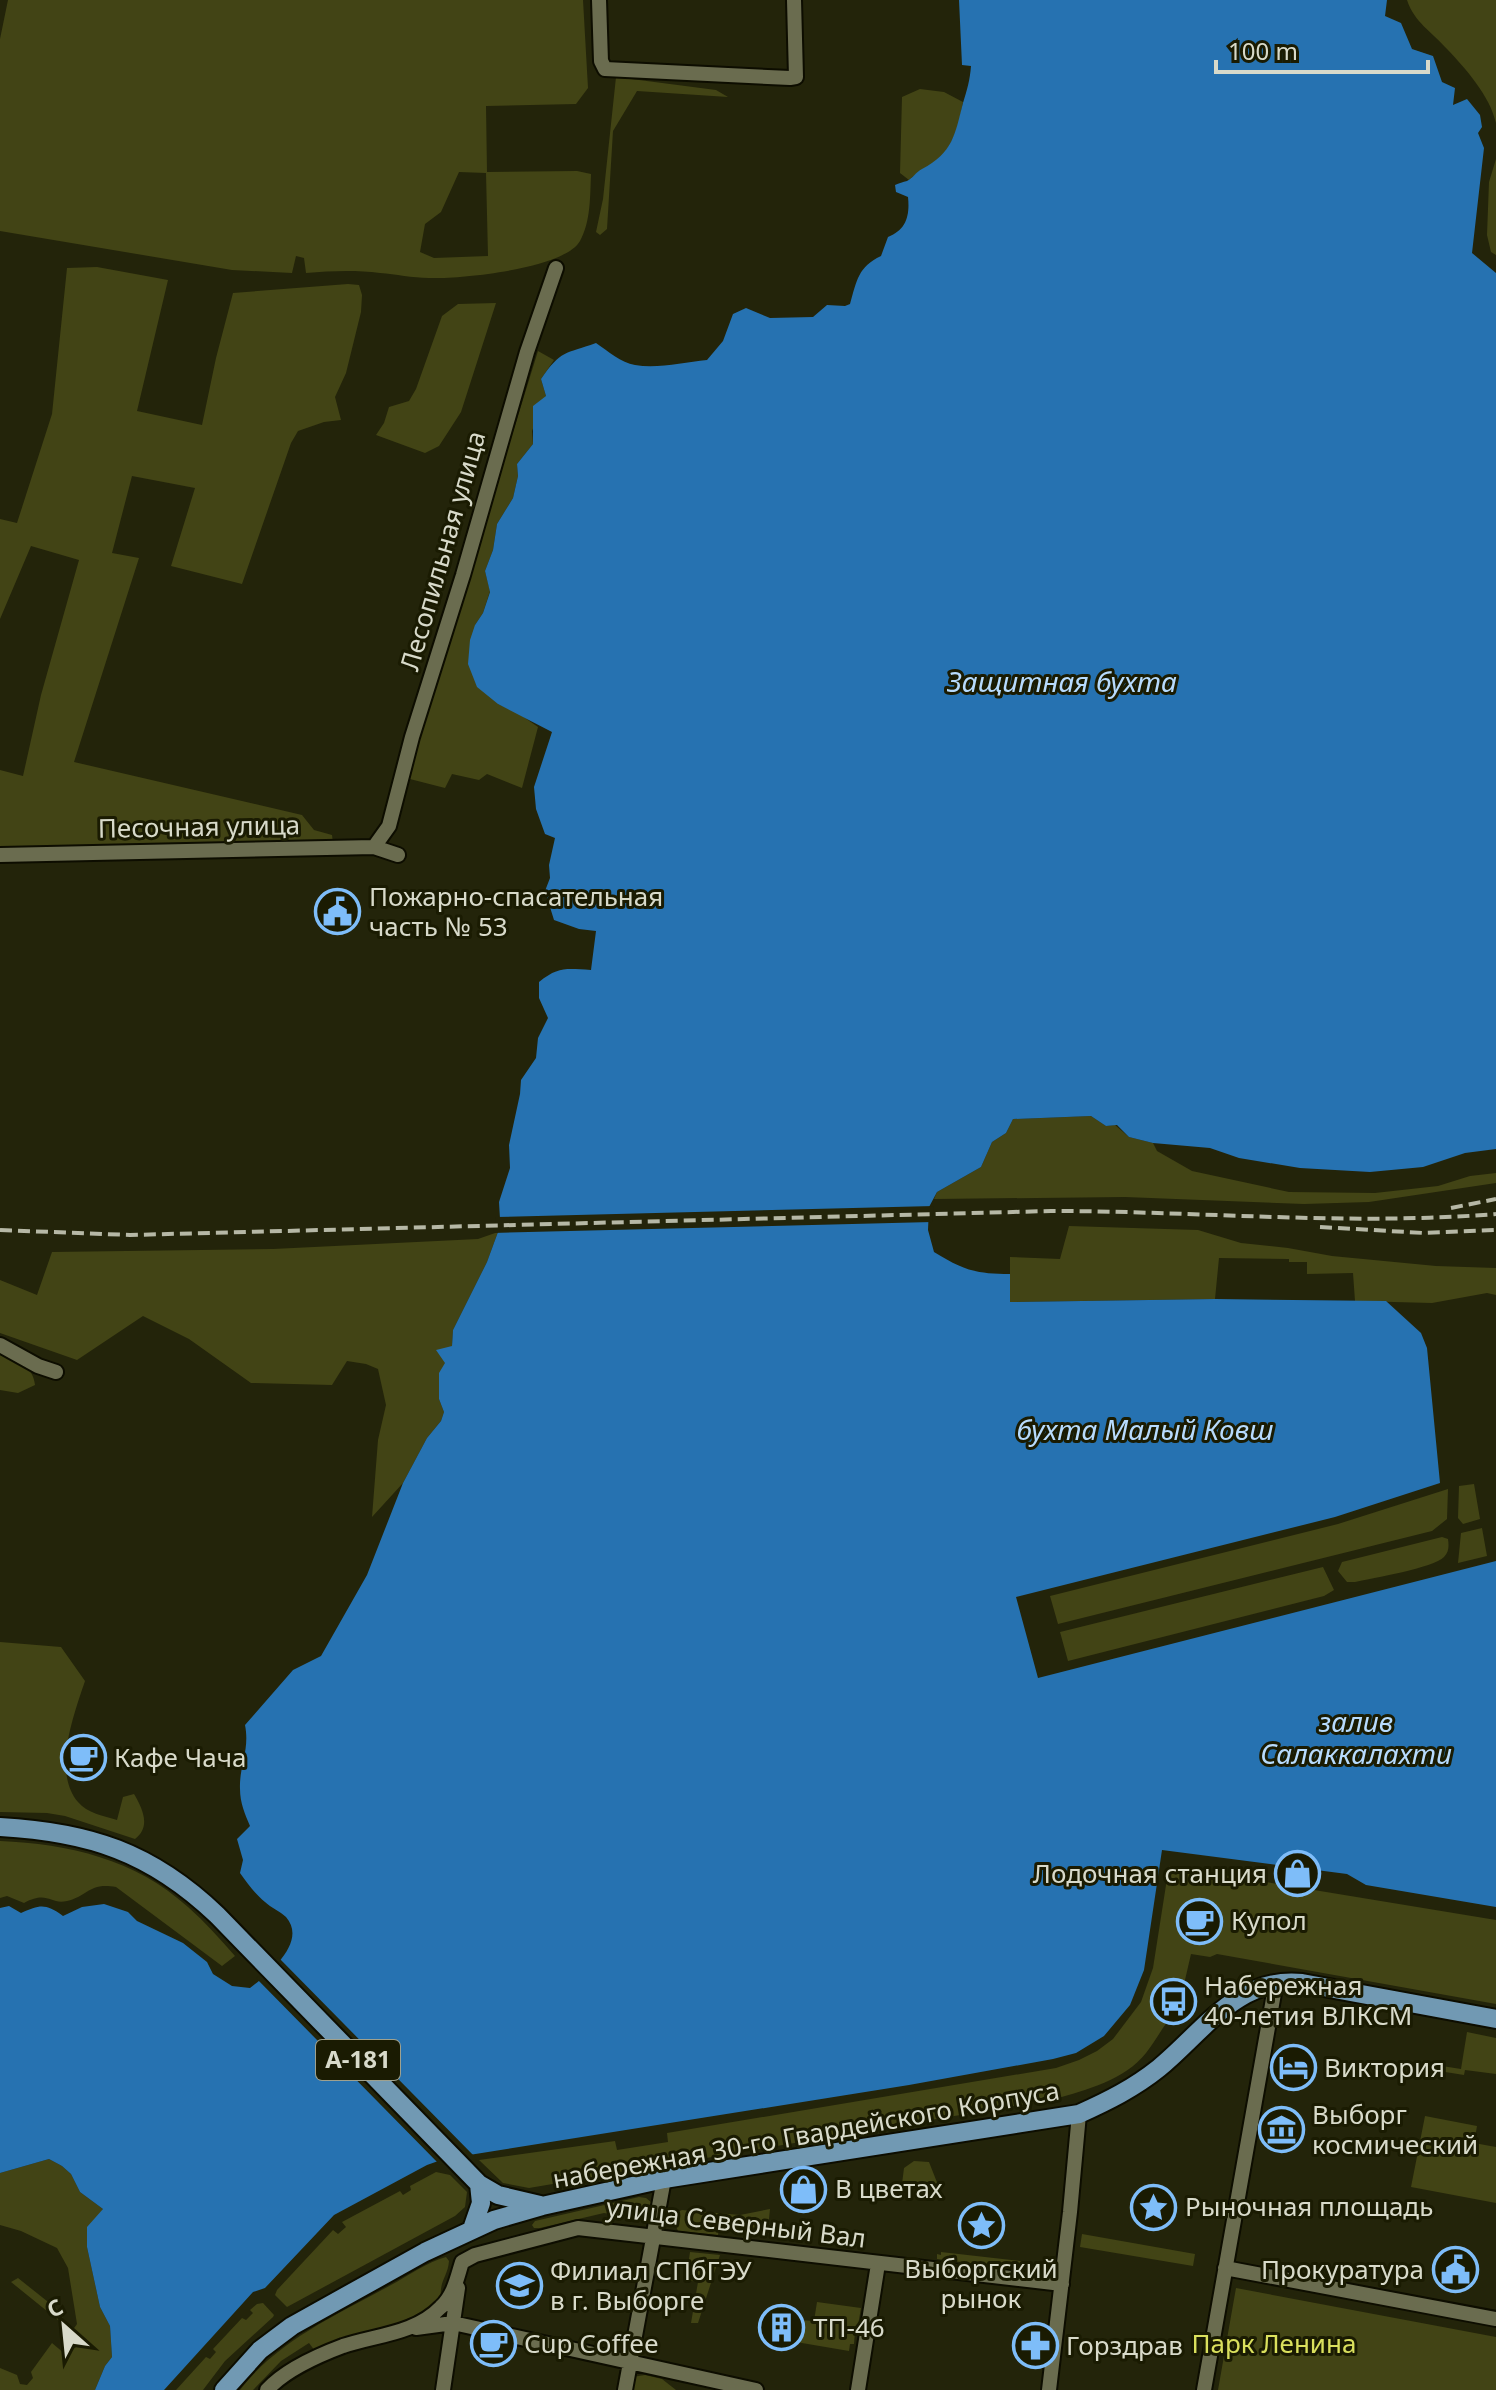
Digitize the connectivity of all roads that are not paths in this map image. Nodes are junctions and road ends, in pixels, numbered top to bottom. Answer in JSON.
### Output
{"nodes":[{"id":1,"x":599,"y":0,"type":"edge"},
{"id":2,"x":794,"y":0,"type":"edge"},
{"id":3,"x":556,"y":268,"type":"dead end"},
{"id":4,"x":374,"y":847,"type":"junction"},
{"id":5,"x":0,"y":855,"type":"edge"},
{"id":6,"x":398,"y":855,"type":"dead end"},
{"id":7,"x":0,"y":1345,"type":"edge"},
{"id":8,"x":56,"y":1372,"type":"dead end"},
{"id":9,"x":0,"y":1827,"type":"edge"},
{"id":10,"x":1276,"y":1982,"type":"junction"},
{"id":11,"x":1496,"y":2019,"type":"edge"},
{"id":12,"x":1079,"y":2114,"type":"junction"},
{"id":13,"x":664,"y":2179,"type":"junction"},
{"id":14,"x":479,"y":2184,"type":"junction"},
{"id":15,"x":542,"y":2206,"type":"junction"},
{"id":16,"x":472,"y":2229,"type":"junction"},
{"id":17,"x":653,"y":2239,"type":"junction"},
{"id":18,"x":462,"y":2262,"type":"junction"},
{"id":19,"x":878,"y":2264,"type":"junction"},
{"id":20,"x":1225,"y":2268,"type":"junction"},
{"id":21,"x":1062,"y":2284,"type":"junction"},
{"id":22,"x":1496,"y":2319,"type":"edge"},
{"id":23,"x":453,"y":2323,"type":"junction"},
{"id":24,"x":407,"y":2329,"type":"junction"},
{"id":25,"x":630,"y":2362,"type":"junction"},
{"id":26,"x":224,"y":2390,"type":"edge"},
{"id":27,"x":267,"y":2390,"type":"edge"},
{"id":28,"x":443,"y":2390,"type":"edge"},
{"id":29,"x":625,"y":2390,"type":"edge"},
{"id":30,"x":756,"y":2390,"type":"edge"},
{"id":31,"x":858,"y":2390,"type":"edge"},
{"id":32,"x":1049,"y":2390,"type":"edge"},
{"id":33,"x":1204,"y":2390,"type":"edge"}],
"edges":[{"from":1,"to":2,"type":"street"},
{"from":3,"to":4,"type":"street","name":"Лесопильная улица"},
{"from":4,"to":5,"type":"street","name":"Песочная улица"},
{"from":4,"to":6,"type":"street","name":"Песочная улица"},
{"from":7,"to":8,"type":"street"},
{"from":9,"to":14,"type":"main road","number":"А-181"},
{"from":10,"to":11,"type":"main road"},
{"from":10,"to":12,"type":"main road","name":"набережная 30-го Гвардейского Корпуса"},
{"from":10,"to":20,"type":"street"},
{"from":12,"to":13,"type":"main road","name":"набережная 30-го Гвардейского Корпуса"},
{"from":12,"to":21,"type":"street"},
{"from":13,"to":15,"type":"main road","name":"набережная 30-го Гвардейского Корпуса"},
{"from":13,"to":17,"type":"street"},
{"from":14,"to":15,"type":"main road","name":"набережная 30-го Гвардейского Корпуса"},
{"from":14,"to":16,"type":"main road"},
{"from":15,"to":16,"type":"main road","name":"набережная 30-го Гвардейского Корпуса"},
{"from":16,"to":18,"type":"street"},
{"from":16,"to":26,"type":"main road","name":"набережная 30-го Гвардейского Корпуса"},
{"from":17,"to":18,"type":"street","name":"улица Северный Вал"},
{"from":17,"to":19,"type":"street","name":"улица Северный Вал"},
{"from":17,"to":25,"type":"street"},
{"from":18,"to":23,"type":"street"},
{"from":18,"to":24,"type":"street"},
{"from":19,"to":21,"type":"street","name":"улица Северный Вал"},
{"from":19,"to":31,"type":"street"},
{"from":20,"to":22,"type":"street"},
{"from":20,"to":33,"type":"street"},
{"from":21,"to":32,"type":"street"},
{"from":23,"to":24,"type":"street"},
{"from":23,"to":25,"type":"street"},
{"from":23,"to":28,"type":"street"},
{"from":24,"to":27,"type":"street"},
{"from":25,"to":29,"type":"street"},
{"from":25,"to":30,"type":"street"}]}
